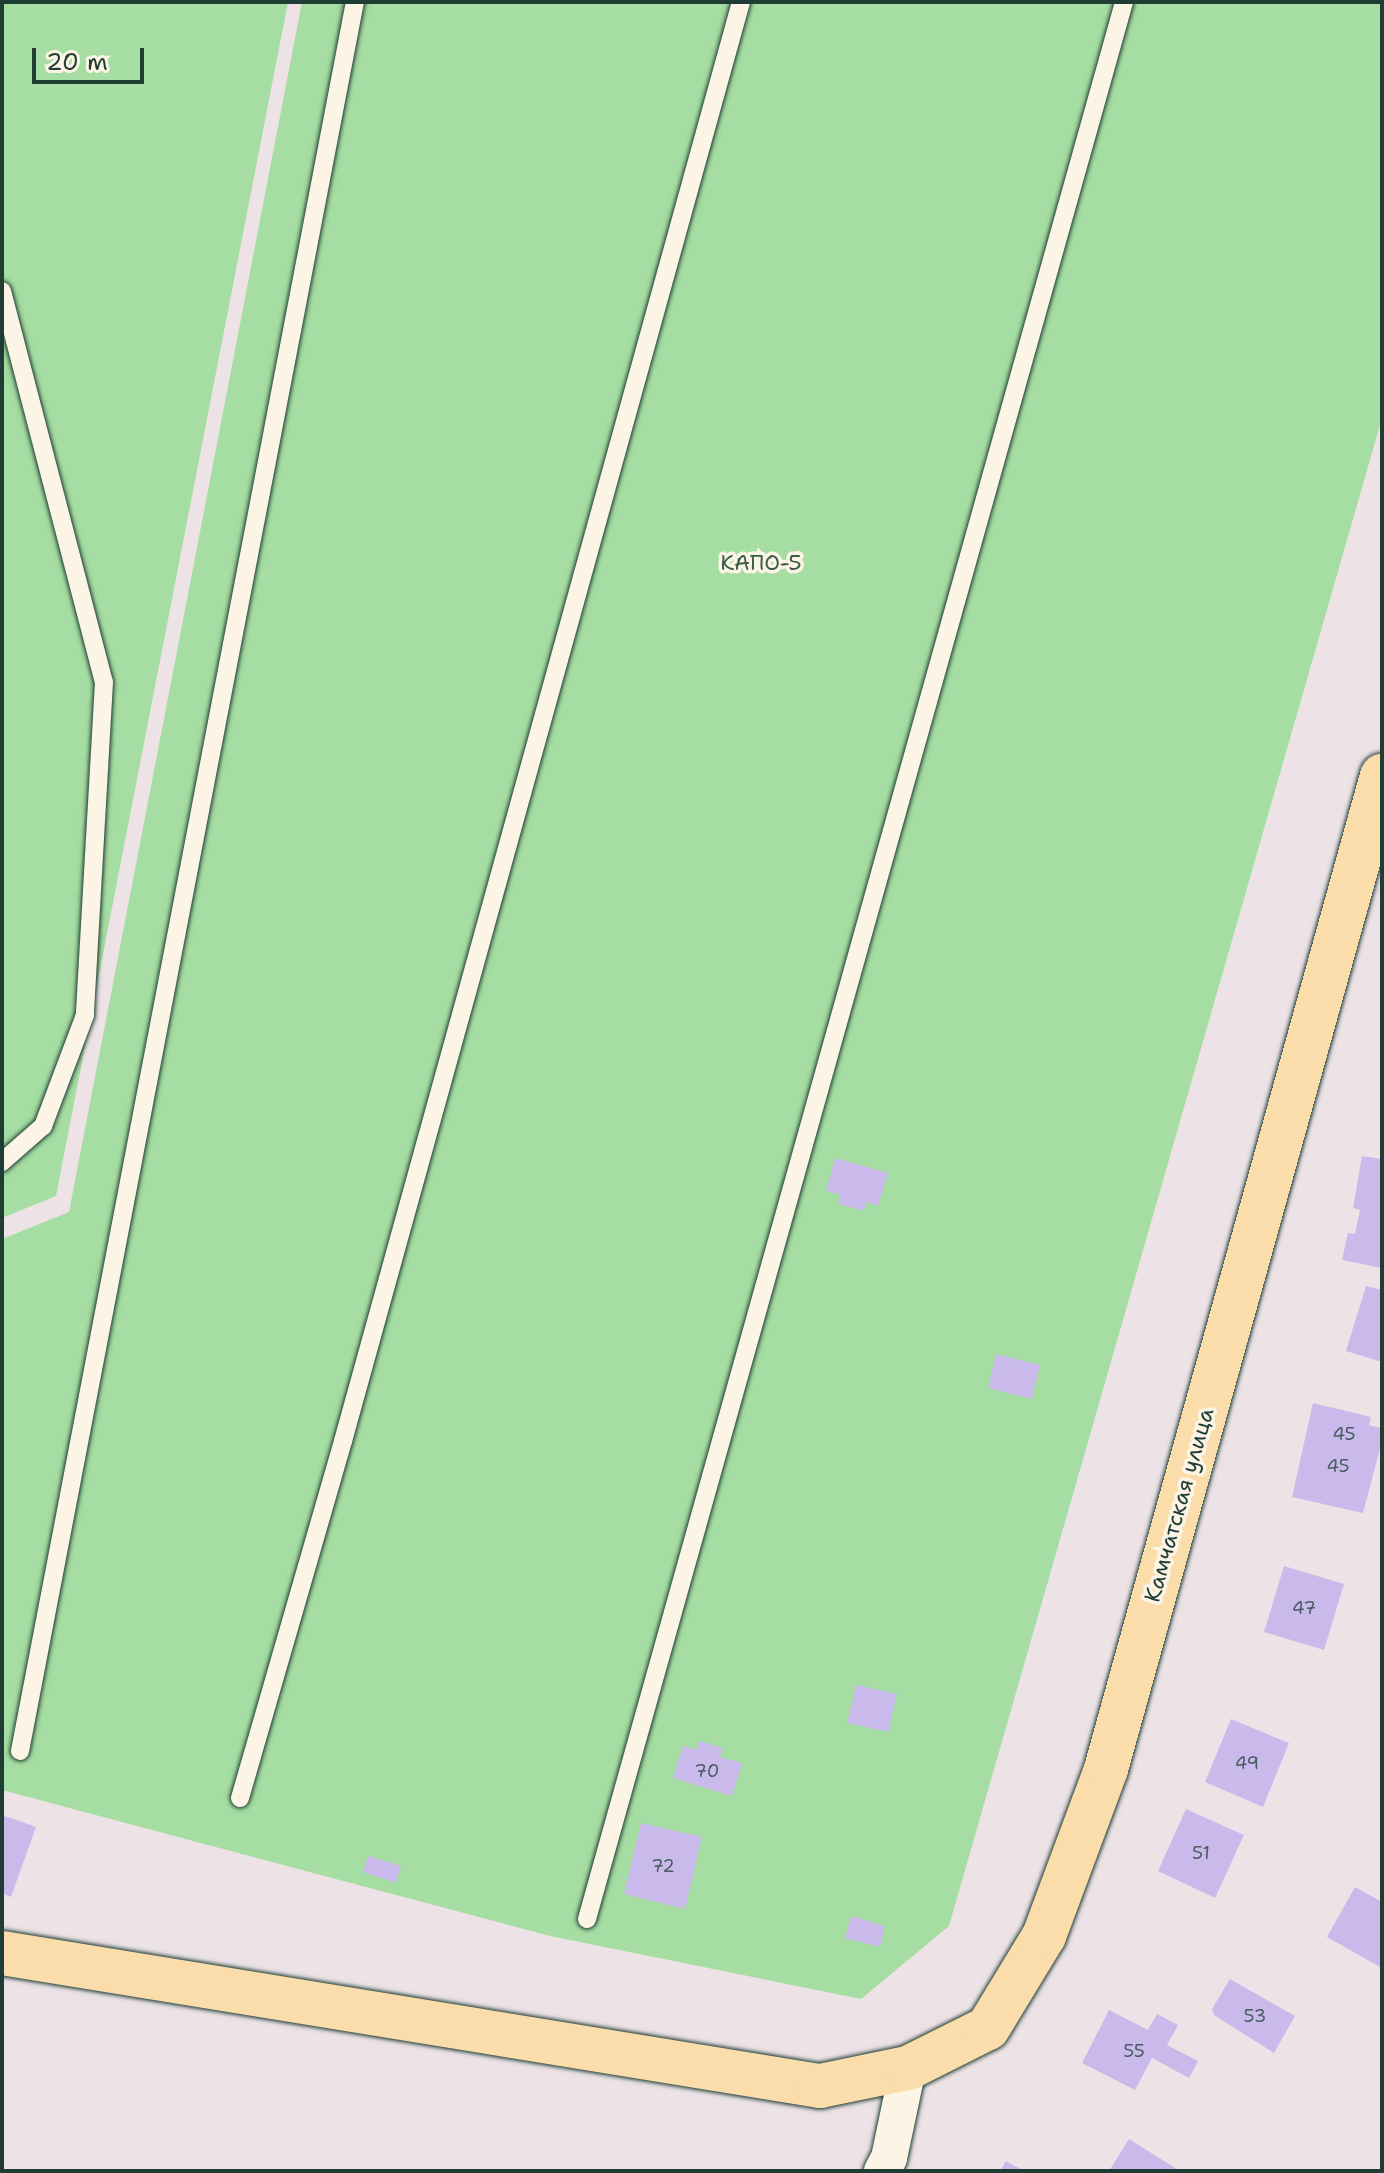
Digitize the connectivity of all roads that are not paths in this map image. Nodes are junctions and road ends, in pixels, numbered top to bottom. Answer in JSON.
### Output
{"nodes":[{"id":1,"x":355,"y":2,"type":"edge"},
{"id":2,"x":741,"y":2,"type":"edge"},
{"id":3,"x":1124,"y":2,"type":"edge"},
{"id":4,"x":2,"y":291,"type":"edge"},
{"id":5,"x":1382,"y":776,"type":"edge"},
{"id":6,"x":2,"y":1162,"type":"edge"},
{"id":7,"x":20,"y":1751,"type":"dead end"},
{"id":8,"x":240,"y":1798,"type":"dead end"},
{"id":9,"x":587,"y":1919,"type":"dead end"},
{"id":10,"x":2,"y":1953,"type":"edge"},
{"id":11,"x":908,"y":2068,"type":"junction"},
{"id":12,"x":882,"y":2171,"type":"edge"}],
"edges":[{"from":1,"to":7,"type":"lane"},
{"from":2,"to":8,"type":"lane"},
{"from":3,"to":9,"type":"lane"},
{"from":4,"to":6,"type":"lane"},
{"from":5,"to":11,"type":"main road","name":"Камчатская улица"},
{"from":10,"to":11,"type":"main road","name":"Камчатская улица"},
{"from":11,"to":12,"type":"street"}]}
